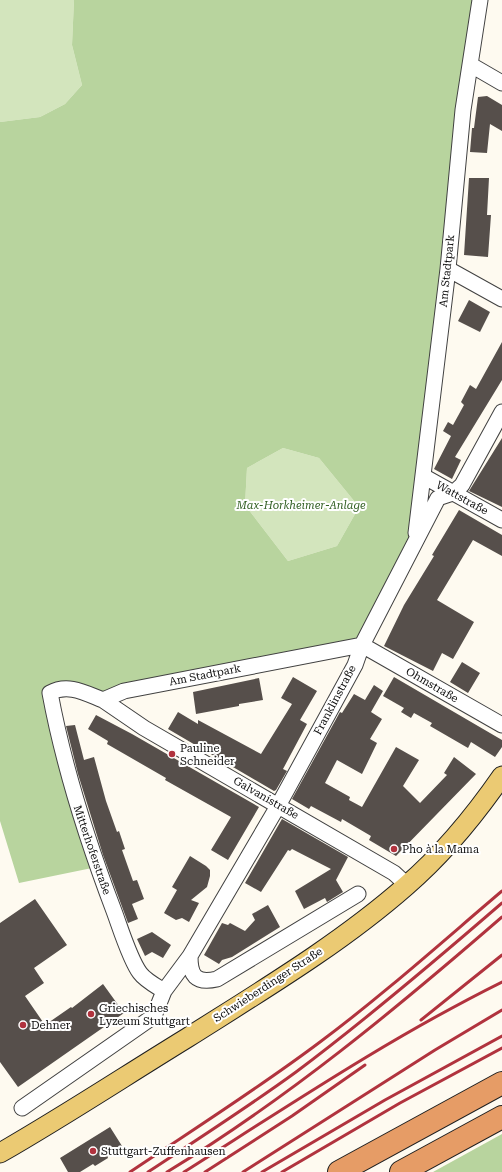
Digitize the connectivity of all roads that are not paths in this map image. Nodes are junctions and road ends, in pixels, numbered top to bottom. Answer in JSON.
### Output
{"nodes":[{"id":1,"x":480,"y":0,"type":"edge"},
{"id":2,"x":471,"y":65,"type":"junction"},
{"id":3,"x":502,"y":83,"type":"edge"},
{"id":4,"x":448,"y":269,"type":"junction"},
{"id":5,"x":502,"y":299,"type":"edge"},
{"id":6,"x":502,"y":412,"type":"edge"},
{"id":7,"x":423,"y":476,"type":"junction"},
{"id":8,"x":453,"y":493,"type":"junction"},
{"id":9,"x":502,"y":520,"type":"edge"},
{"id":10,"x":415,"y":543,"type":"junction"},
{"id":11,"x":362,"y":645,"type":"junction"},
{"id":12,"x":103,"y":700,"type":"junction"},
{"id":13,"x":502,"y":725,"type":"edge"},
{"id":14,"x":502,"y":776,"type":"edge"},
{"id":15,"x":278,"y":806,"type":"junction"},
{"id":16,"x":407,"y":885,"type":"junction"},
{"id":17,"x":358,"y":894,"type":"dead end"},
{"id":18,"x":190,"y":956,"type":"junction"},
{"id":19,"x":164,"y":991,"type":"junction"},
{"id":20,"x":502,"y":1083,"type":"edge"},
{"id":21,"x":22,"y":1108,"type":"dead end"},
{"id":22,"x":502,"y":1117,"type":"edge"},
{"id":23,"x":0,"y":1153,"type":"edge"},
{"id":24,"x":339,"y":1172,"type":"edge"},
{"id":25,"x":401,"y":1172,"type":"edge"}],
"edges":[{"from":1,"to":2,"type":"street","name":"Am Stadtpark"},
{"from":2,"to":3,"type":"street"},
{"from":2,"to":4,"type":"street","name":"Am Stadtpark"},
{"from":4,"to":5,"type":"street"},
{"from":4,"to":7,"type":"street","name":"Am Stadtpark"},
{"from":6,"to":8,"type":"street","name":"Franklinstraße"},
{"from":7,"to":8,"type":"street","name":"Wattstraße"},
{"from":7,"to":10,"type":"street","name":"Am Stadtpark"},
{"from":8,"to":9,"type":"street","name":"Wattstraße"},
{"from":8,"to":10,"type":"street","name":"Franklinstraße"},
{"from":10,"to":11,"type":"street","name":"Franklinstraße"},
{"from":11,"to":12,"type":"street","name":"Am Stadtpark"},
{"from":11,"to":13,"type":"street","name":"Ohmstraße"},
{"from":11,"to":15,"type":"street","name":"Franklinstraße"},
{"from":12,"to":15,"type":"street","name":"Galvanistraße"},
{"from":12,"to":19,"type":"street","name":"Mitterhoferstraße"},
{"from":14,"to":16,"type":"main road","name":"Schwieberdinger Straße"},
{"from":15,"to":16,"type":"street","name":"Galvanistraße"},
{"from":15,"to":18,"type":"street","name":"Franklinstraße"},
{"from":16,"to":23,"type":"main road","name":"Schwieberdinger Straße"},
{"from":17,"to":18,"type":"street"},
{"from":18,"to":19,"type":"street","name":"Franklinstraße"},
{"from":19,"to":21,"type":"street"},
{"from":20,"to":24,"type":"highway"},
{"from":22,"to":25,"type":"highway"}]}
